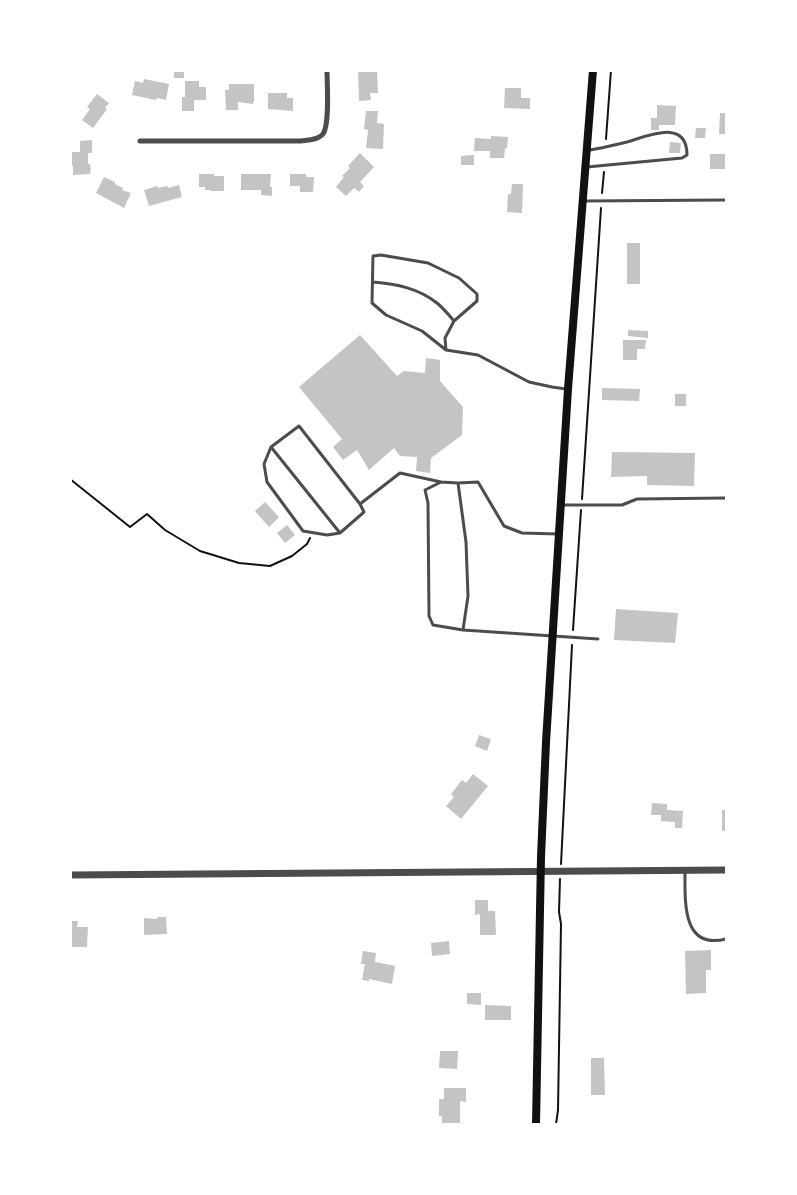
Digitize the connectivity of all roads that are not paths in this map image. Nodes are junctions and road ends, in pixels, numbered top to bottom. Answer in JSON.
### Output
{"nodes":[{"id":1,"x":327,"y":70,"type":"edge"},
{"id":2,"x":593,"y":70,"type":"edge"},
{"id":3,"x":140,"y":141,"type":"dead end"},
{"id":4,"x":587,"y":150,"type":"junction"},
{"id":5,"x":585,"y":167,"type":"junction"},
{"id":6,"x":726,"y":200,"type":"edge"},
{"id":7,"x":582,"y":201,"type":"junction"},
{"id":8,"x":372,"y":282,"type":"junction"},
{"id":9,"x":454,"y":321,"type":"junction"},
{"id":10,"x":446,"y":350,"type":"junction"},
{"id":11,"x":568,"y":389,"type":"junction"},
{"id":12,"x":272,"y":447,"type":"junction"},
{"id":13,"x":441,"y":482,"type":"junction"},
{"id":14,"x":458,"y":483,"type":"junction"},
{"id":15,"x":725,"y":498,"type":"dead end"},
{"id":16,"x":360,"y":504,"type":"junction"},
{"id":17,"x":561,"y":505,"type":"junction"},
{"id":18,"x":340,"y":533,"type":"junction"},
{"id":19,"x":559,"y":534,"type":"junction"},
{"id":20,"x":463,"y":630,"type":"junction"},
{"id":21,"x":553,"y":635,"type":"junction"},
{"id":22,"x":598,"y":639,"type":"dead end"},
{"id":23,"x":684,"y":870,"type":"junction"},
{"id":24,"x":726,"y":870,"type":"edge"},
{"id":25,"x":541,"y":872,"type":"junction"},
{"id":26,"x":70,"y":875,"type":"edge"},
{"id":27,"x":726,"y":939,"type":"edge"},
{"id":28,"x":536,"y":1125,"type":"edge"}],
"edges":[{"from":1,"to":3,"type":"street"},
{"from":2,"to":4,"type":"main road"},
{"from":4,"to":5,"type":"main road"},
{"from":4,"to":5,"type":"lane"},
{"from":5,"to":7,"type":"main road"},
{"from":6,"to":7,"type":"lane"},
{"from":7,"to":11,"type":"main road"},
{"from":8,"to":9,"type":"lane"},
{"from":8,"to":9,"type":"lane"},
{"from":8,"to":10,"type":"lane"},
{"from":9,"to":10,"type":"lane"},
{"from":10,"to":11,"type":"lane"},
{"from":11,"to":17,"type":"main road"},
{"from":12,"to":16,"type":"lane"},
{"from":12,"to":18,"type":"lane"},
{"from":12,"to":18,"type":"lane"},
{"from":13,"to":14,"type":"lane"},
{"from":13,"to":16,"type":"lane"},
{"from":13,"to":20,"type":"lane"},
{"from":14,"to":19,"type":"lane"},
{"from":14,"to":20,"type":"lane"},
{"from":15,"to":17,"type":"lane"},
{"from":16,"to":18,"type":"lane"},
{"from":17,"to":19,"type":"main road"},
{"from":19,"to":21,"type":"main road"},
{"from":20,"to":21,"type":"lane"},
{"from":21,"to":22,"type":"lane"},
{"from":21,"to":25,"type":"main road"},
{"from":23,"to":24,"type":"street"},
{"from":23,"to":25,"type":"street"},
{"from":23,"to":27,"type":"lane"},
{"from":25,"to":26,"type":"street"},
{"from":25,"to":28,"type":"main road"}]}
